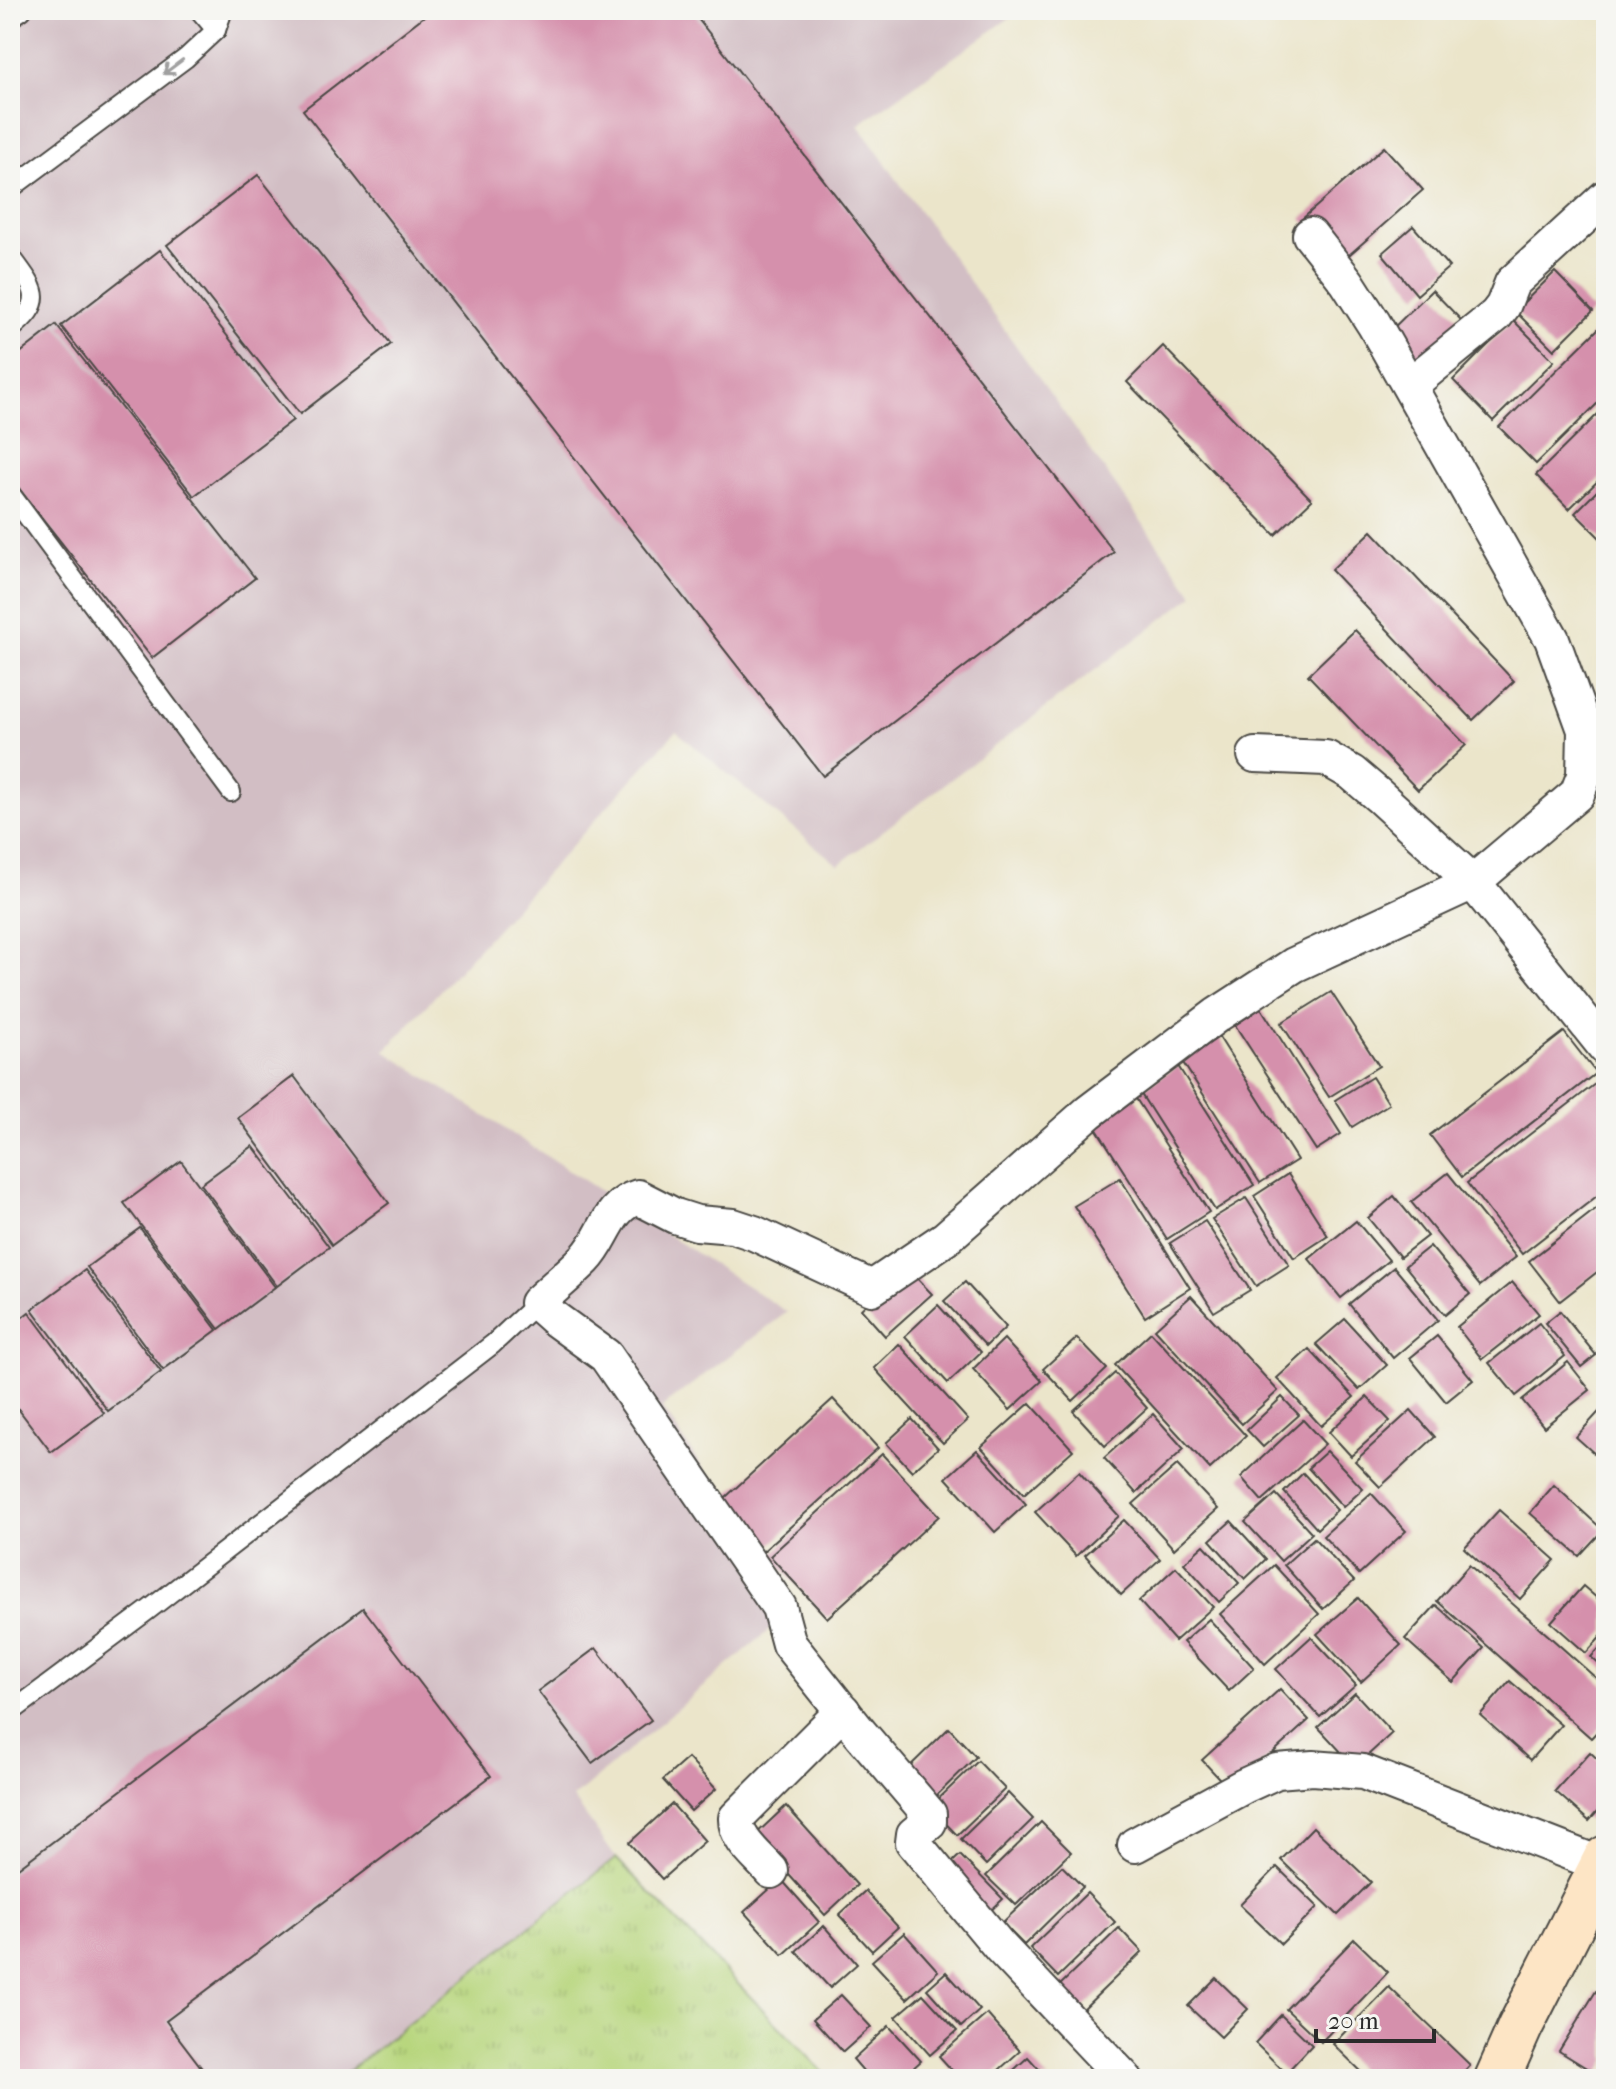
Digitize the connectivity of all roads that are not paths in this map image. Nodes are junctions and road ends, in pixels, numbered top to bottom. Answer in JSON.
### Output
{"nodes":[{"id":1,"x":22,"y":10,"type":"edge"},
{"id":2,"x":199,"y":10,"type":"edge"},
{"id":3,"x":223,"y":10,"type":"edge"},
{"id":4,"x":10,"y":18,"type":"edge"},
{"id":5,"x":216,"y":30,"type":"junction"},
{"id":6,"x":10,"y":189,"type":"edge"},
{"id":7,"x":1606,"y":197,"type":"edge"},
{"id":8,"x":1310,"y":235,"type":"dead end"},
{"id":9,"x":10,"y":255,"type":"edge"},
{"id":10,"x":10,"y":330,"type":"edge"},
{"id":11,"x":1410,"y":385,"type":"junction"},
{"id":12,"x":10,"y":493,"type":"edge"},
{"id":13,"x":1255,"y":755,"type":"dead end"},
{"id":14,"x":231,"y":792,"type":"dead end"},
{"id":15,"x":1473,"y":882,"type":"junction"},
{"id":16,"x":1606,"y":1048,"type":"edge"},
{"id":17,"x":537,"y":1303,"type":"junction"},
{"id":18,"x":843,"y":1711,"type":"junction"},
{"id":19,"x":10,"y":1713,"type":"edge"},
{"id":20,"x":1135,"y":1845,"type":"dead end"},
{"id":21,"x":1604,"y":1861,"type":"edge"},
{"id":22,"x":771,"y":1871,"type":"dead end"},
{"id":23,"x":1125,"y":2079,"type":"edge"},
{"id":24,"x":1497,"y":2079,"type":"edge"}],
"edges":[{"from":1,"to":4,"type":"lane"},
{"from":2,"to":5,"type":"lane"},
{"from":3,"to":5,"type":"lane"},
{"from":5,"to":6,"type":"lane","one_way":true},
{"from":7,"to":11,"type":"street"},
{"from":8,"to":11,"type":"street"},
{"from":9,"to":10,"type":"lane"},
{"from":11,"to":15,"type":"street"},
{"from":12,"to":14,"type":"lane"},
{"from":13,"to":15,"type":"street"},
{"from":15,"to":16,"type":"street"},
{"from":15,"to":17,"type":"street"},
{"from":17,"to":18,"type":"street"},
{"from":17,"to":19,"type":"lane"},
{"from":18,"to":22,"type":"street"},
{"from":18,"to":23,"type":"street"},
{"from":20,"to":21,"type":"street"},
{"from":21,"to":24,"type":"main road"}]}
